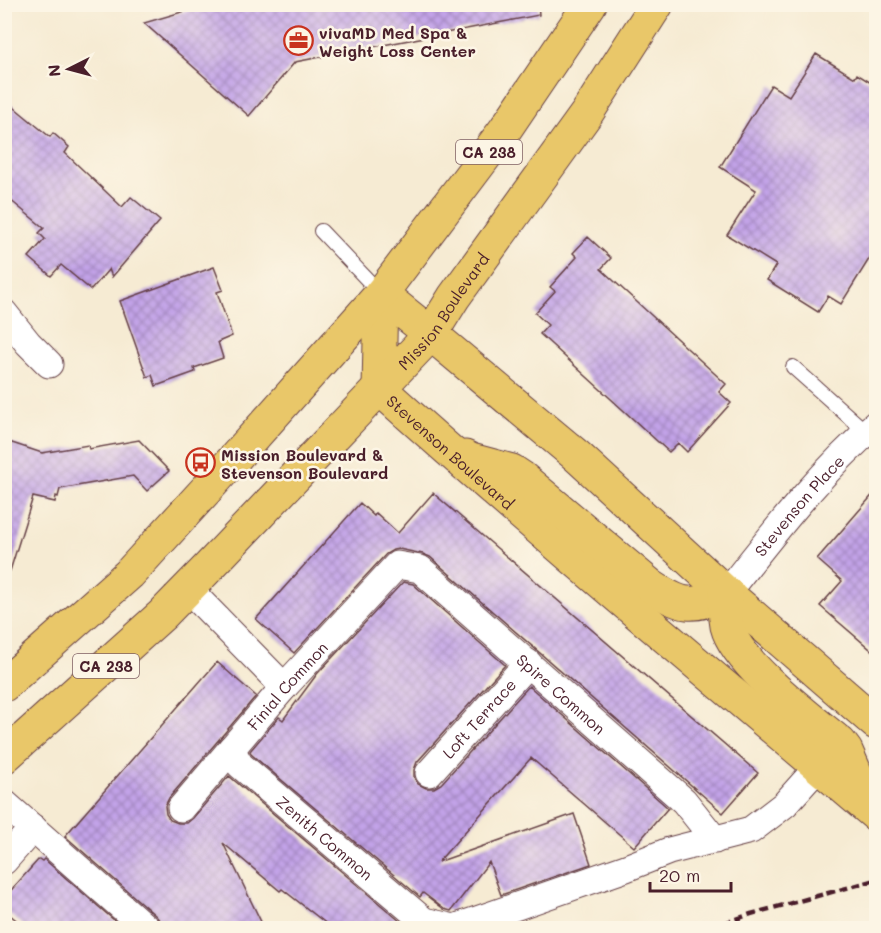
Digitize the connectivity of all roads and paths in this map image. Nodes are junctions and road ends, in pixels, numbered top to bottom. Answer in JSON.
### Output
{"nodes":[{"id":1,"x":590,"y":4,"type":"edge"},
{"id":2,"x":657,"y":4,"type":"edge"},
{"id":3,"x":321,"y":231,"type":"dead end"},
{"id":4,"x":381,"y":294,"type":"junction"},
{"id":5,"x":4,"y":313,"type":"edge"},
{"id":6,"x":432,"y":334,"type":"junction"},
{"id":7,"x":16,"y":340,"type":"edge"},
{"id":8,"x":49,"y":364,"type":"dead end"},
{"id":9,"x":793,"y":367,"type":"dead end"},
{"id":10,"x":379,"y":388,"type":"junction"},
{"id":11,"x":871,"y":428,"type":"edge"},
{"id":12,"x":447,"y":449,"type":"junction"},
{"id":13,"x":397,"y":565,"type":"joint"},
{"id":14,"x":188,"y":589,"type":"junction"},
{"id":15,"x":726,"y":593,"type":"junction"},
{"id":16,"x":528,"y":663,"type":"junction"},
{"id":17,"x":4,"y":685,"type":"edge"},
{"id":18,"x":284,"y":687,"type":"junction"},
{"id":19,"x":876,"y":723,"type":"edge"},
{"id":20,"x":231,"y":749,"type":"junction"},
{"id":21,"x":4,"y":757,"type":"edge"},
{"id":22,"x":819,"y":766,"type":"junction"},
{"id":23,"x":429,"y":773,"type":"dead end"},
{"id":24,"x":4,"y":803,"type":"edge"},
{"id":25,"x":876,"y":804,"type":"edge"},
{"id":26,"x":181,"y":808,"type":"dead end"},
{"id":27,"x":876,"y":815,"type":"edge"},
{"id":28,"x":33,"y":828,"type":"junction"},
{"id":29,"x":716,"y":840,"type":"junction"},
{"id":30,"x":4,"y":861,"type":"edge"},
{"id":31,"x":146,"y":928,"type":"edge"}],
"edges":[{"from":1,"to":4,"type":"main road","number":"CA 238"},
{"from":2,"to":6,"type":"main road","name":"Mission Boulevard","number":"CA 238"},
{"from":3,"to":4,"type":"lane"},
{"from":4,"to":6,"type":"main road"},
{"from":4,"to":10,"type":"main road","name":"Stevenson Boulevard"},
{"from":4,"to":17,"type":"main road","number":"CA 238"},
{"from":5,"to":7,"type":"street"},
{"from":6,"to":10,"type":"main road","name":"Mission Boulevard","number":"CA 238"},
{"from":6,"to":15,"type":"main road"},
{"from":7,"to":8,"type":"street"},
{"from":9,"to":11,"type":"lane"},
{"from":10,"to":12,"type":"main road","name":"Stevenson Boulevard"},
{"from":10,"to":14,"type":"main road","name":"Mission Boulevard","number":"CA 238"},
{"from":11,"to":15,"type":"street","name":"Stevenson Place"},
{"from":12,"to":15,"type":"main road"},
{"from":12,"to":22,"type":"main road","name":"Stevenson Boulevard"},
{"from":13,"to":16,"type":"street","name":"Spire Common"},
{"from":13,"to":18,"type":"street","name":"Finial Common"},
{"from":14,"to":18,"type":"street"},
{"from":14,"to":21,"type":"main road","name":"Mission Boulevard","number":"CA 238"},
{"from":15,"to":19,"type":"main road"},
{"from":15,"to":25,"type":"main road"},
{"from":16,"to":23,"type":"street","name":"Loft Terrace"},
{"from":16,"to":29,"type":"street","name":"Spire Common"},
{"from":18,"to":20,"type":"street","name":"Finial Common"},
{"from":20,"to":26,"type":"street","name":"Finial Common"},
{"from":20,"to":29,"type":"street","name":"Zenith Common"},
{"from":22,"to":27,"type":"main road","name":"Stevenson Boulevard"},
{"from":22,"to":29,"type":"street"},
{"from":24,"to":28,"type":"street"},
{"from":28,"to":30,"type":"street"},
{"from":28,"to":31,"type":"street"}]}
